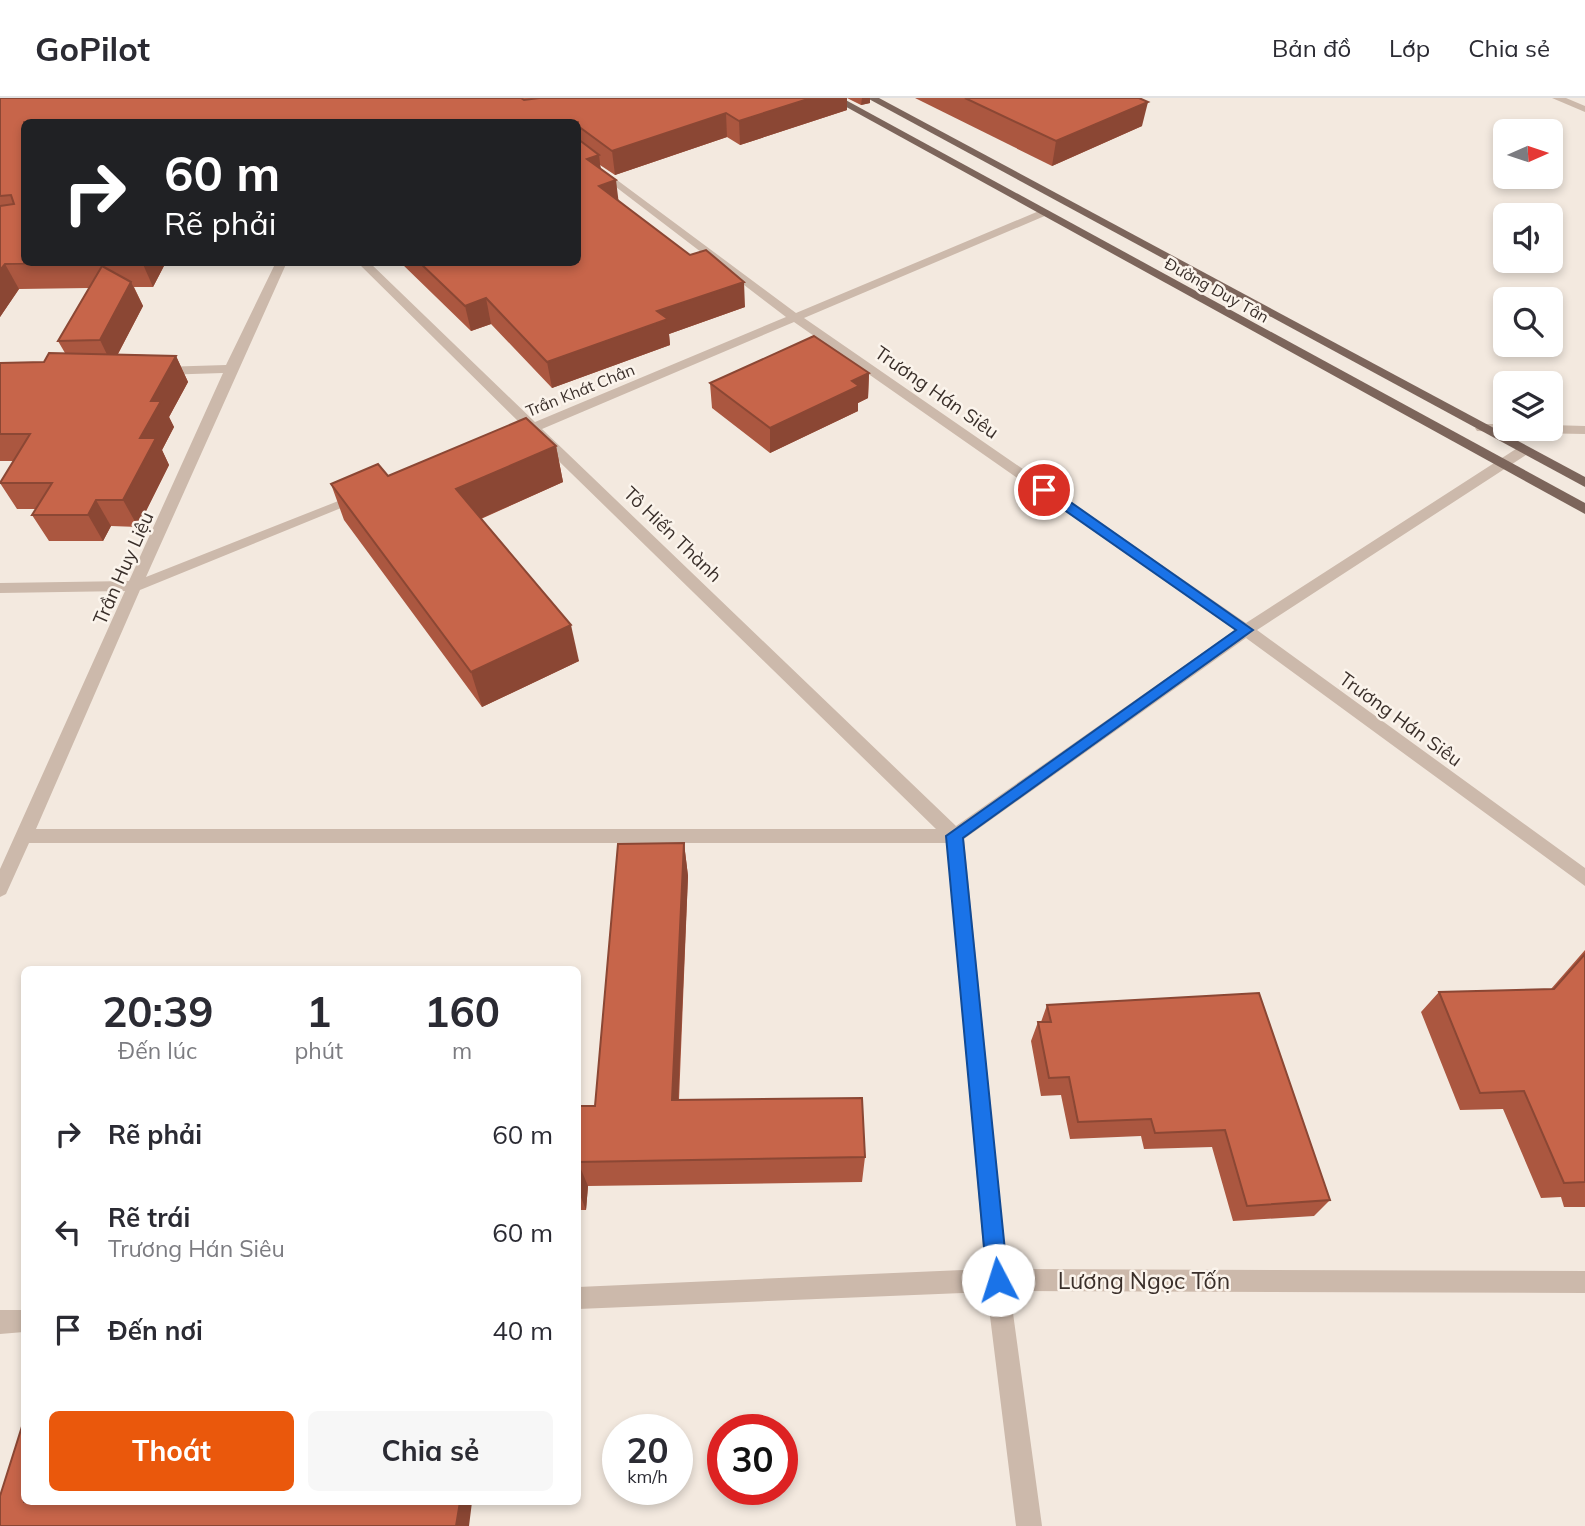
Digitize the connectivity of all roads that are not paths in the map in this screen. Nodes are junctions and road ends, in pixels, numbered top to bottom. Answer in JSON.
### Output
{"nodes":[{"id":1,"x":835,"y":98,"type":"edge"},
{"id":2,"x":872,"y":98,"type":"edge"},
{"id":3,"x":1557,"y":98,"type":"edge"},
{"id":4,"x":1585,"y":109,"type":"edge"},
{"id":5,"x":581,"y":156,"type":"edge"},
{"id":6,"x":1043,"y":213,"type":"junction"},
{"id":7,"x":280,"y":266,"type":"edge"},
{"id":8,"x":366,"y":266,"type":"edge"},
{"id":9,"x":797,"y":319,"type":"junction"},
{"id":10,"x":231,"y":369,"type":"junction"},
{"id":11,"x":149,"y":371,"type":"edge"},
{"id":12,"x":535,"y":427,"type":"junction"},
{"id":13,"x":1482,"y":428,"type":"junction"},
{"id":14,"x":1493,"y":428,"type":"edge"},
{"id":15,"x":1563,"y":430,"type":"edge"},
{"id":16,"x":1585,"y":430,"type":"edge"},
{"id":17,"x":497,"y":442,"type":"edge"},
{"id":18,"x":1524,"y":450,"type":"junction"},
{"id":19,"x":1504,"y":464,"type":"junction"},
{"id":20,"x":1585,"y":483,"type":"edge"},
{"id":21,"x":368,"y":494,"type":"edge"},
{"id":22,"x":1585,"y":509,"type":"edge"},
{"id":23,"x":137,"y":586,"type":"junction"},
{"id":24,"x":0,"y":588,"type":"edge"},
{"id":25,"x":1246,"y":630,"type":"junction"},
{"id":26,"x":24,"y":836,"type":"junction"},
{"id":27,"x":954,"y":836,"type":"junction"},
{"id":28,"x":1585,"y":878,"type":"edge"},
{"id":29,"x":0,"y":889,"type":"edge"},
{"id":30,"x":998,"y":1280,"type":"junction"},
{"id":31,"x":1585,"y":1282,"type":"edge"},
{"id":32,"x":581,"y":1298,"type":"edge"},
{"id":33,"x":21,"y":1321,"type":"edge"},
{"id":34,"x":0,"y":1322,"type":"edge"},
{"id":35,"x":1029,"y":1526,"type":"edge"}],
"edges":[{"from":1,"to":6,"type":"main road","name":"Đường Duy Tân"},
{"from":2,"to":13,"type":"main road","name":"Đường Duy Tân"},
{"from":3,"to":4,"type":"street"},
{"from":5,"to":9,"type":"street","name":"Trương Hán Siêu"},
{"from":6,"to":9,"type":"street","name":"Trần Khát Chân"},
{"from":6,"to":19,"type":"main road","name":"Đường Duy Tân"},
{"from":7,"to":10,"type":"street","name":"Trần Huy Liệu"},
{"from":8,"to":12,"type":"street","name":"Tô Hiến Thành"},
{"from":9,"to":12,"type":"street","name":"Trần Khát Chân"},
{"from":9,"to":25,"type":"street","name":"Trương Hán Siêu"},
{"from":10,"to":11,"type":"street"},
{"from":10,"to":23,"type":"street","name":"Trần Huy Liệu"},
{"from":12,"to":17,"type":"street","name":"Trần Khát Chân"},
{"from":12,"to":27,"type":"street","name":"Tô Hiến Thành"},
{"from":13,"to":14,"type":"street"},
{"from":13,"to":18,"type":"main road","name":"Đường Duy Tân"},
{"from":15,"to":16,"type":"street"},
{"from":18,"to":19,"type":"street"},
{"from":18,"to":20,"type":"main road","name":"Đường Duy Tân"},
{"from":19,"to":22,"type":"main road","name":"Đường Duy Tân"},
{"from":19,"to":25,"type":"street"},
{"from":21,"to":23,"type":"street"},
{"from":23,"to":24,"type":"street"},
{"from":23,"to":26,"type":"street","name":"Trần Huy Liệu"},
{"from":25,"to":27,"type":"street"},
{"from":25,"to":28,"type":"street","name":"Trương Hán Siêu"},
{"from":26,"to":27,"type":"street"},
{"from":26,"to":29,"type":"street","name":"Trần Huy Liệu"},
{"from":27,"to":30,"type":"street"},
{"from":30,"to":31,"type":"street","name":"Lương Ngọc Tốn"},
{"from":30,"to":32,"type":"street","name":"Lương Ngọc Tốn"},
{"from":30,"to":35,"type":"street"},
{"from":33,"to":34,"type":"street"}]}
